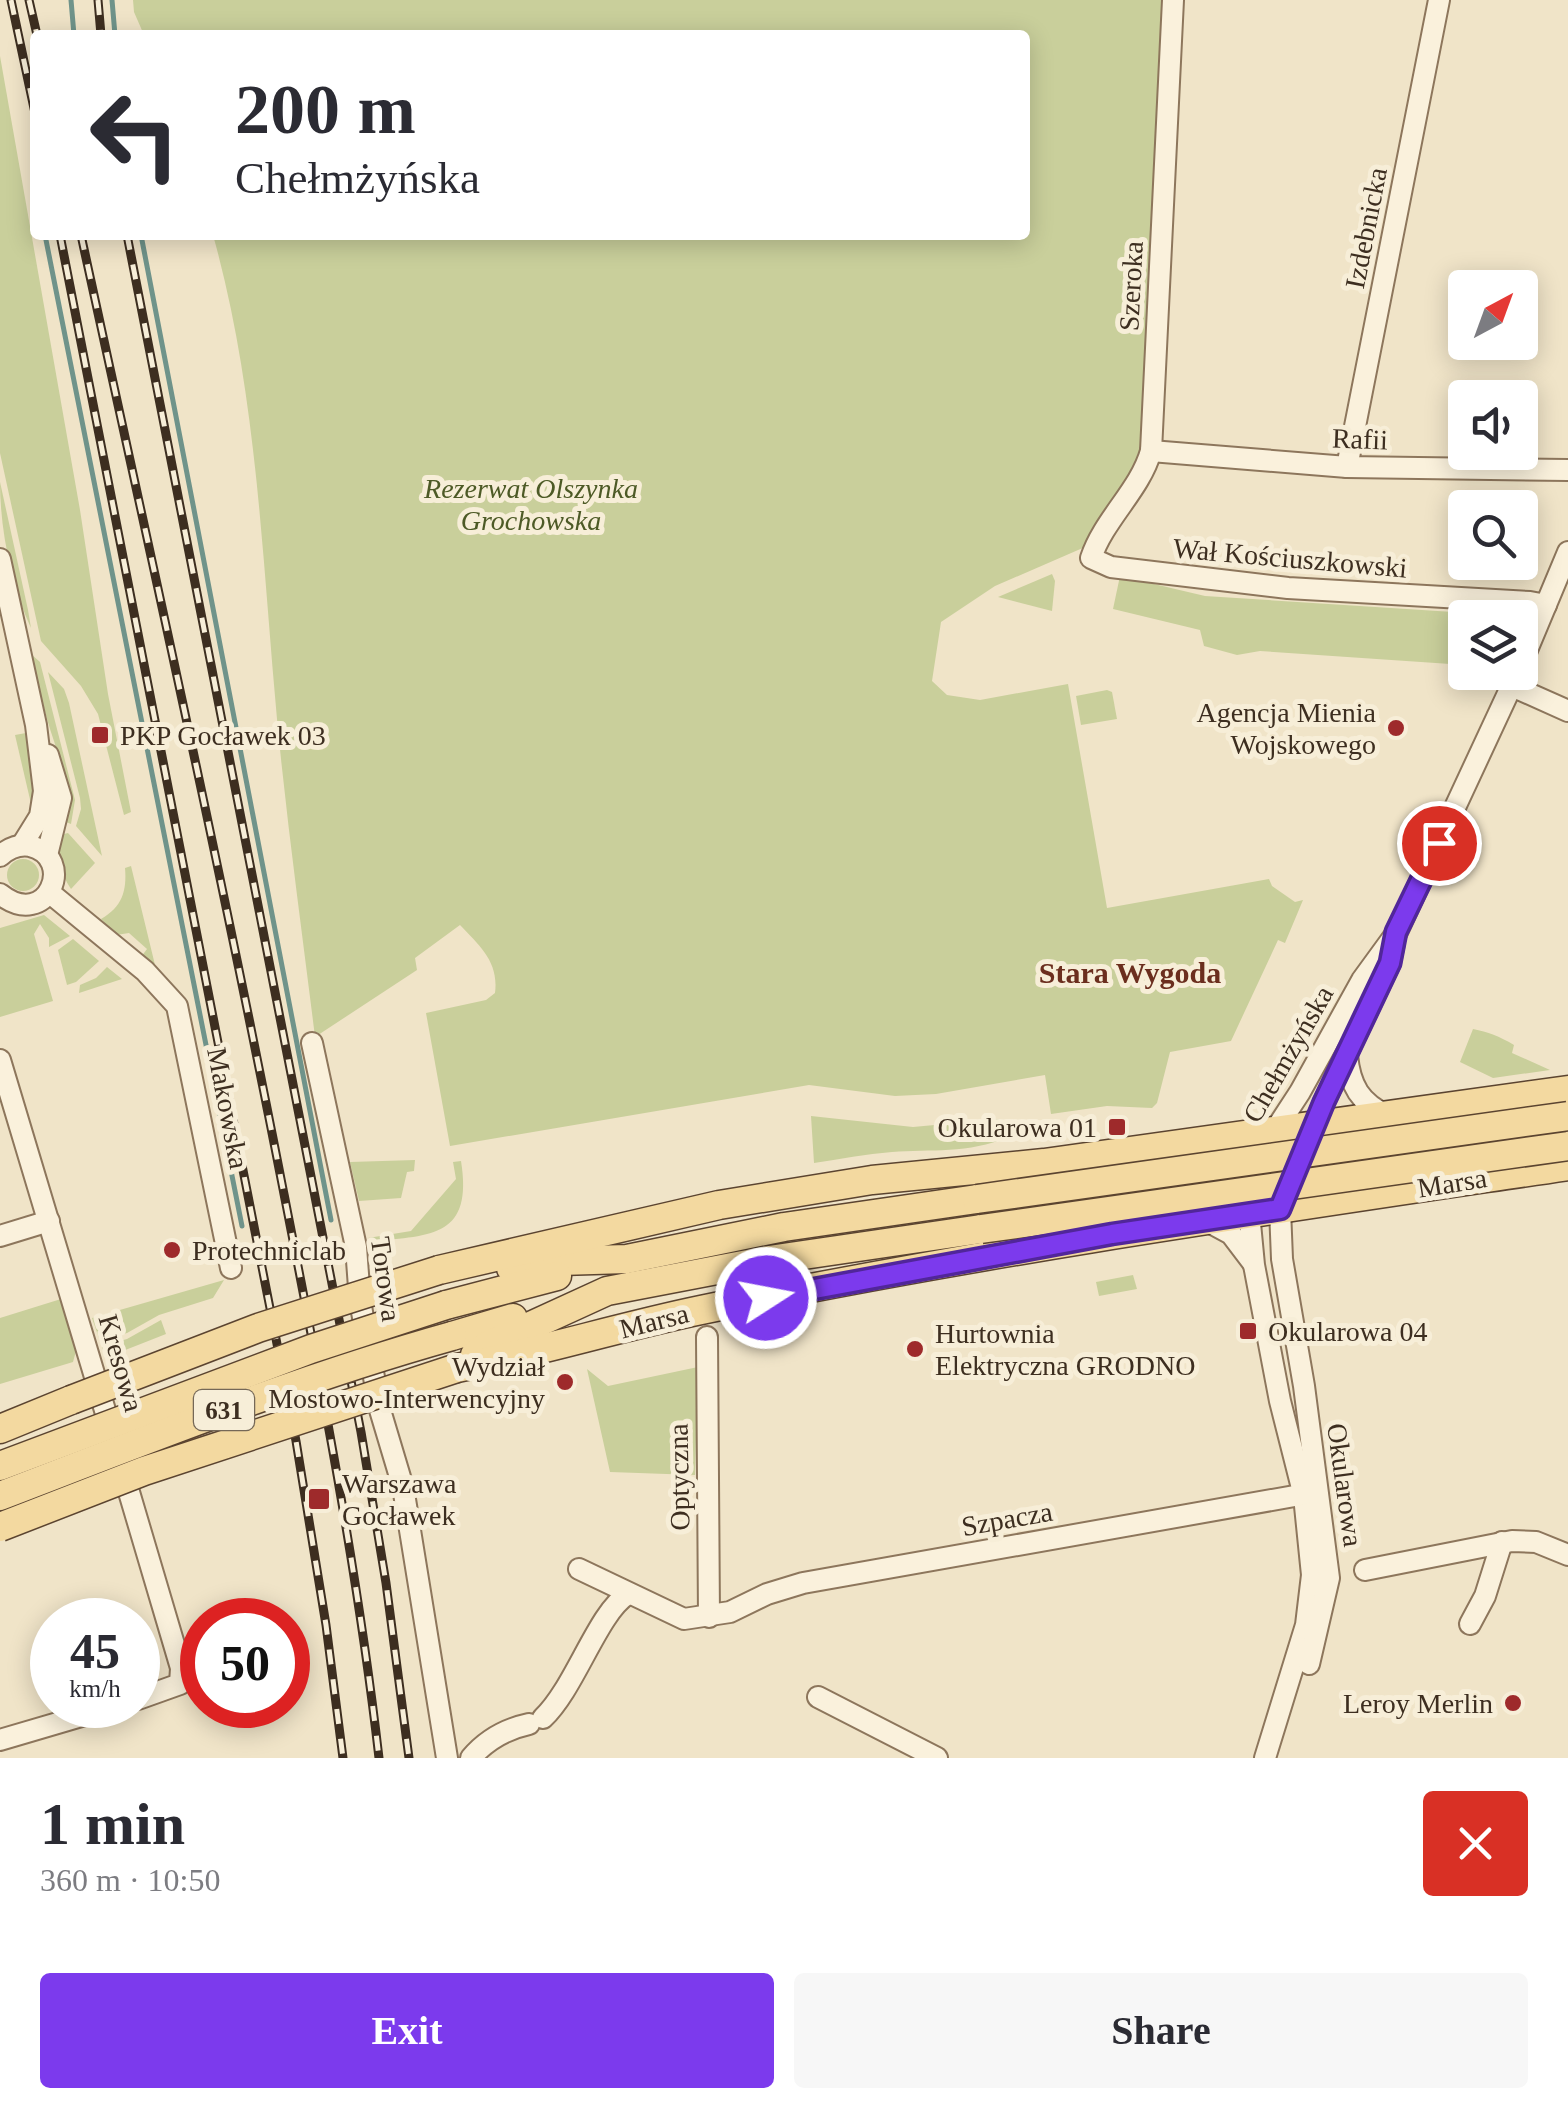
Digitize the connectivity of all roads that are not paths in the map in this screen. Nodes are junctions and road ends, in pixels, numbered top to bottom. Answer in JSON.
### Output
{"nodes":[{"id":1,"x":1172,"y":0,"type":"edge"},
{"id":2,"x":1439,"y":0,"type":"edge"},
{"id":3,"x":1151,"y":450,"type":"junction"},
{"id":4,"x":1347,"y":467,"type":"junction"},
{"id":5,"x":1568,"y":470,"type":"edge"},
{"id":6,"x":1568,"y":552,"type":"edge"},
{"id":7,"x":1091,"y":558,"type":"joint"},
{"id":8,"x":0,"y":559,"type":"edge"},
{"id":9,"x":1546,"y":606,"type":"junction"},
{"id":10,"x":1538,"y":624,"type":"edge"},
{"id":11,"x":1509,"y":690,"type":"edge"},
{"id":12,"x":1538,"y":690,"type":"edge"},
{"id":13,"x":1568,"y":711,"type":"edge"},
{"id":14,"x":36,"y":725,"type":"junction"},
{"id":15,"x":8,"y":850,"type":"edge"},
{"id":16,"x":47,"y":855,"type":"junction"},
{"id":17,"x":50,"y":892,"type":"junction"},
{"id":18,"x":0,"y":895,"type":"edge"},
{"id":19,"x":1396,"y":932,"type":"junction"},
{"id":20,"x":312,"y":1043,"type":"dead end"},
{"id":21,"x":1347,"y":1052,"type":"junction"},
{"id":22,"x":0,"y":1060,"type":"edge"},
{"id":23,"x":1568,"y":1090,"type":"edge"},
{"id":24,"x":1388,"y":1116,"type":"junction"},
{"id":25,"x":1568,"y":1116,"type":"edge"},
{"id":26,"x":1314,"y":1126,"type":"junction"},
{"id":27,"x":1274,"y":1131,"type":"junction"},
{"id":28,"x":1568,"y":1146,"type":"edge"},
{"id":29,"x":1568,"y":1166,"type":"edge"},
{"id":30,"x":1280,"y":1209,"type":"junction"},
{"id":31,"x":1249,"y":1214,"type":"junction"},
{"id":32,"x":1205,"y":1220,"type":"junction"},
{"id":33,"x":50,"y":1221,"type":"junction"},
{"id":34,"x":0,"y":1236,"type":"edge"},
{"id":35,"x":627,"y":1258,"type":"junction"},
{"id":36,"x":1254,"y":1264,"type":"junction"},
{"id":37,"x":231,"y":1268,"type":"dead end"},
{"id":38,"x":440,"y":1270,"type":"junction"},
{"id":39,"x":607,"y":1291,"type":"junction"},
{"id":40,"x":707,"y":1337,"type":"dead end"},
{"id":41,"x":457,"y":1368,"type":"junction"},
{"id":42,"x":0,"y":1429,"type":"edge"},
{"id":43,"x":0,"y":1466,"type":"edge"},
{"id":44,"x":1311,"y":1494,"type":"junction"},
{"id":45,"x":0,"y":1496,"type":"edge"},
{"id":46,"x":0,"y":1527,"type":"edge"},
{"id":47,"x":1502,"y":1542,"type":"junction"},
{"id":48,"x":1479,"y":1548,"type":"junction"},
{"id":49,"x":1568,"y":1554,"type":"edge"},
{"id":50,"x":580,"y":1569,"type":"dead end"},
{"id":51,"x":1364,"y":1570,"type":"dead end"},
{"id":52,"x":628,"y":1594,"type":"junction"},
{"id":53,"x":709,"y":1617,"type":"junction"},
{"id":54,"x":160,"y":1691,"type":"edge"},
{"id":55,"x":818,"y":1697,"type":"dead end"},
{"id":56,"x":41,"y":1728,"type":"edge"},
{"id":57,"x":0,"y":1740,"type":"edge"},
{"id":58,"x":448,"y":1758,"type":"edge"},
{"id":59,"x":472,"y":1758,"type":"edge"},
{"id":60,"x":937,"y":1758,"type":"edge"},
{"id":61,"x":1266,"y":1758,"type":"edge"}],
"edges":[{"from":1,"to":3,"type":"street","name":"Szeroka"},
{"from":2,"to":4,"type":"street","name":"Izdebnicka"},
{"from":3,"to":4,"type":"street","name":"Rafii"},
{"from":3,"to":7,"type":"street","name":"Szeroka"},
{"from":4,"to":5,"type":"street","name":"Rafii"},
{"from":6,"to":9,"type":"street","name":"Chełmżyńska"},
{"from":7,"to":9,"type":"street","name":"Wał Kościuszkowski"},
{"from":8,"to":14,"type":"street"},
{"from":9,"to":10,"type":"street","name":"Chełmżyńska"},
{"from":11,"to":19,"type":"street","name":"Chełmżyńska"},
{"from":12,"to":13,"type":"street"},
{"from":14,"to":15,"type":"street"},
{"from":14,"to":16,"type":"street"},
{"from":15,"to":16,"type":"street"},
{"from":16,"to":17,"type":"street"},
{"from":17,"to":18,"type":"street"},
{"from":17,"to":37,"type":"street","name":"Makowska"},
{"from":19,"to":21,"type":"street","name":"Chełmżyńska"},
{"from":19,"to":27,"type":"street","name":"Chełmżyńska"},
{"from":20,"to":58,"type":"street","name":"Torowa"},
{"from":21,"to":24,"type":"street"},
{"from":21,"to":26,"type":"street","name":"Chełmżyńska"},
{"from":22,"to":33,"type":"street","name":"Kresowa"},
{"from":23,"to":24,"type":"main road"},
{"from":24,"to":26,"type":"main road"},
{"from":25,"to":35,"type":"main road","number":"631","bridge":true},
{"from":26,"to":27,"type":"main road"},
{"from":26,"to":30,"type":"street","name":"Chełmżyńska"},
{"from":27,"to":31,"type":"street","name":"Chełmżyńska"},
{"from":27,"to":38,"type":"main road"},
{"from":28,"to":39,"type":"main road","number":"631","bridge":true},
{"from":29,"to":30,"type":"main road","name":"Marsa"},
{"from":30,"to":31,"type":"main road","name":"Marsa"},
{"from":30,"to":44,"type":"street","name":"Okularowa"},
{"from":31,"to":32,"type":"main road","name":"Marsa"},
{"from":31,"to":36,"type":"street","name":"Okularowa"},
{"from":32,"to":36,"type":"street"},
{"from":32,"to":41,"type":"main road","name":"Marsa"},
{"from":33,"to":34,"type":"street"},
{"from":33,"to":54,"type":"street","name":"Kresowa"},
{"from":35,"to":38,"type":"main road"},
{"from":35,"to":43,"type":"main road","number":"631","bridge":true},
{"from":36,"to":44,"type":"street","name":"Okularowa"},
{"from":38,"to":42,"type":"main road","bridge":true},
{"from":39,"to":41,"type":"main road"},
{"from":39,"to":45,"type":"main road","name":"Marsa","number":"631","bridge":true},
{"from":40,"to":53,"type":"street","name":"Optyczna"},
{"from":41,"to":46,"type":"main road","name":"Marsa","bridge":true},
{"from":44,"to":53,"type":"street","name":"Szpacza"},
{"from":44,"to":61,"type":"street","name":"Okularowa"},
{"from":47,"to":48,"type":"street"},
{"from":47,"to":48,"type":"street"},
{"from":47,"to":49,"type":"street"},
{"from":48,"to":51,"type":"street"},
{"from":50,"to":52,"type":"street"},
{"from":52,"to":53,"type":"street"},
{"from":52,"to":59,"type":"street"},
{"from":55,"to":60,"type":"street"},
{"from":56,"to":57,"type":"street"}]}
